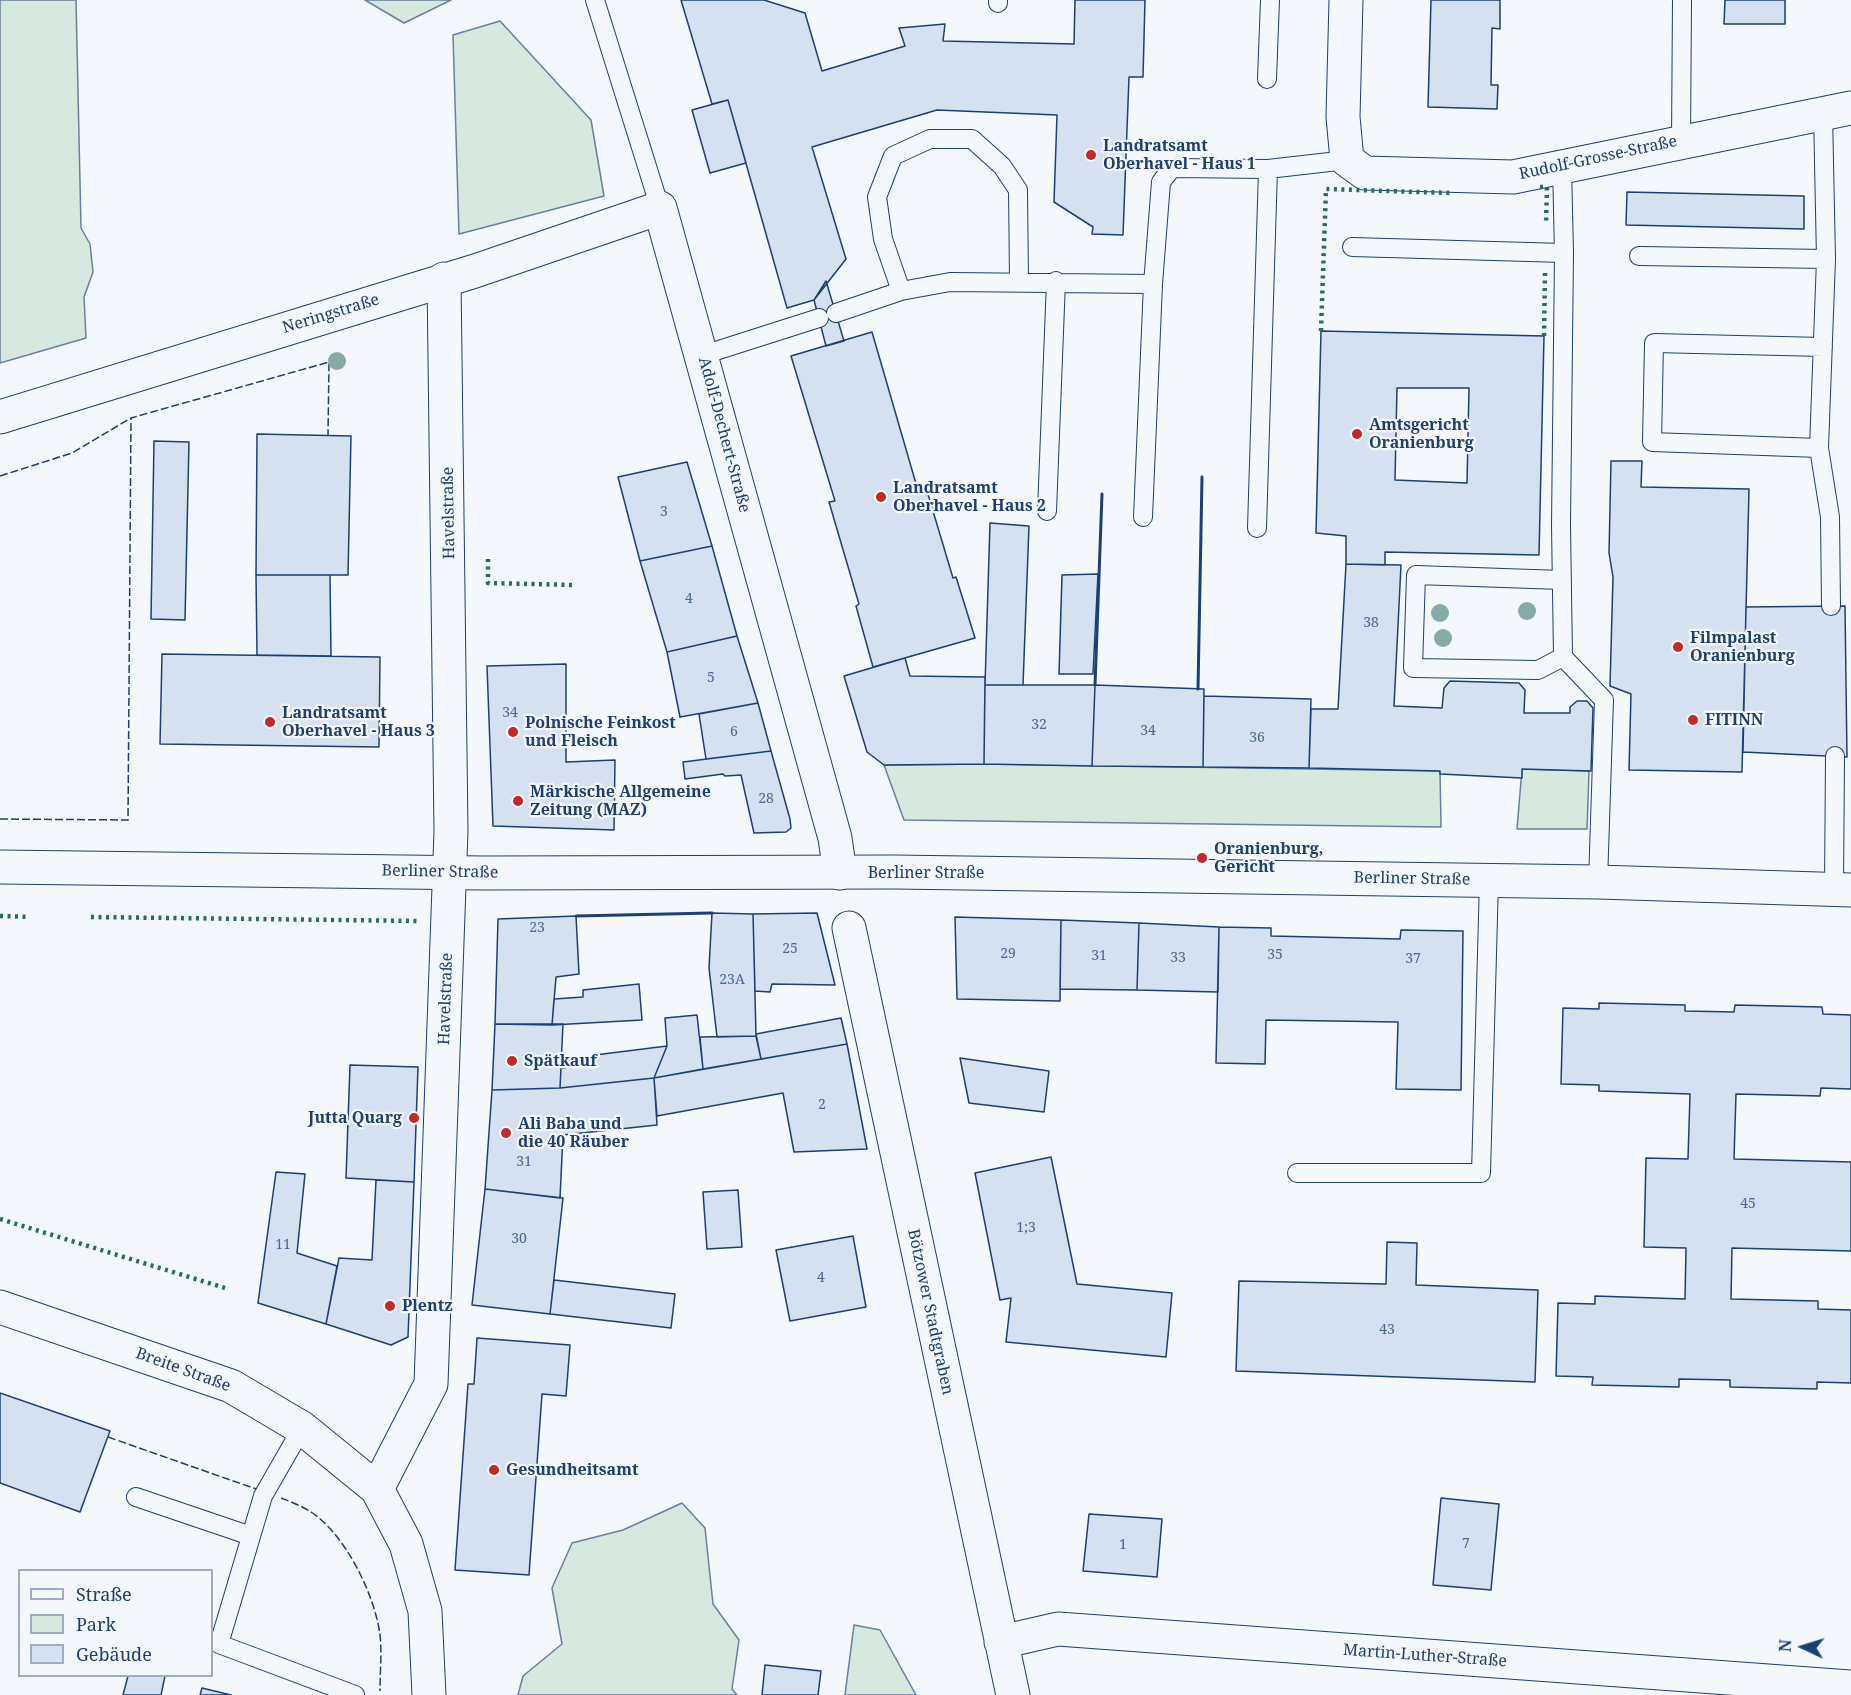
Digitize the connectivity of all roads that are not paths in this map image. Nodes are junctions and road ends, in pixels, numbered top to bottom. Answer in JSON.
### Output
{"nodes":[{"id":1,"x":596,"y":0,"type":"edge"},
{"id":2,"x":1270,"y":0,"type":"edge"},
{"id":3,"x":1346,"y":0,"type":"edge"},
{"id":4,"x":1682,"y":0,"type":"edge"},
{"id":5,"x":1267,"y":79,"type":"dead end"},
{"id":6,"x":1837,"y":111,"type":"edge"},
{"id":7,"x":1681,"y":141,"type":"junction"},
{"id":8,"x":1347,"y":160,"type":"junction"},
{"id":9,"x":1562,"y":166,"type":"junction"},
{"id":10,"x":1268,"y":169,"type":"junction"},
{"id":11,"x":660,"y":208,"type":"junction"},
{"id":12,"x":1352,"y":247,"type":"dead end"},
{"id":13,"x":1564,"y":253,"type":"junction"},
{"id":14,"x":1639,"y":256,"type":"dead end"},
{"id":15,"x":1826,"y":259,"type":"junction"},
{"id":16,"x":444,"y":279,"type":"junction"},
{"id":17,"x":1019,"y":281,"type":"junction"},
{"id":18,"x":1056,"y":281,"type":"junction"},
{"id":19,"x":1153,"y":284,"type":"junction"},
{"id":20,"x":901,"y":291,"type":"junction"},
{"id":21,"x":1823,"y":347,"type":"junction"},
{"id":22,"x":702,"y":355,"type":"junction"},
{"id":23,"x":0,"y":417,"type":"edge"},
{"id":24,"x":1819,"y":448,"type":"junction"},
{"id":25,"x":1047,"y":511,"type":"dead end"},
{"id":26,"x":1143,"y":517,"type":"dead end"},
{"id":27,"x":1257,"y":528,"type":"dead end"},
{"id":28,"x":1562,"y":580,"type":"junction"},
{"id":29,"x":1831,"y":606,"type":"dead end"},
{"id":30,"x":1563,"y":657,"type":"junction"},
{"id":31,"x":1835,"y":756,"type":"dead end"},
{"id":32,"x":0,"y":867,"type":"edge"},
{"id":33,"x":451,"y":872,"type":"junction"},
{"id":34,"x":840,"y":873,"type":"junction"},
{"id":35,"x":1489,"y":880,"type":"junction"},
{"id":36,"x":1598,"y":882,"type":"junction"},
{"id":37,"x":1843,"y":890,"type":"edge"},
{"id":38,"x":849,"y":928,"type":"dead end"},
{"id":39,"x":1297,"y":1173,"type":"dead end"},
{"id":40,"x":0,"y":1307,"type":"edge"},
{"id":41,"x":302,"y":1428,"type":"junction"},
{"id":42,"x":377,"y":1489,"type":"junction"},
{"id":43,"x":136,"y":1497,"type":"dead end"},
{"id":44,"x":251,"y":1536,"type":"junction"},
{"id":45,"x":1001,"y":1642,"type":"junction"},
{"id":46,"x":1851,"y":1687,"type":"edge"},
{"id":47,"x":355,"y":1695,"type":"edge"},
{"id":48,"x":429,"y":1695,"type":"edge"},
{"id":49,"x":1013,"y":1695,"type":"edge"}],
"edges":[{"from":1,"to":11,"type":"lane","name":"Adolf-Dechert-Straße"},
{"from":2,"to":5,"type":"lane"},
{"from":3,"to":8,"type":"street"},
{"from":4,"to":7,"type":"lane"},
{"from":6,"to":7,"type":"street","name":"Rudolf-Grosse-Straße"},
{"from":6,"to":15,"type":"lane"},
{"from":7,"to":9,"type":"street","name":"Rudolf-Grosse-Straße"},
{"from":8,"to":9,"type":"street","name":"Rudolf-Grosse-Straße"},
{"from":8,"to":10,"type":"lane"},
{"from":9,"to":13,"type":"lane"},
{"from":10,"to":19,"type":"lane"},
{"from":10,"to":27,"type":"lane"},
{"from":11,"to":16,"type":"street","name":"Neringstraße"},
{"from":11,"to":22,"type":"street","name":"Adolf-Dechert-Straße"},
{"from":12,"to":13,"type":"lane"},
{"from":13,"to":28,"type":"lane"},
{"from":14,"to":15,"type":"lane"},
{"from":15,"to":21,"type":"lane"},
{"from":16,"to":23,"type":"street","name":"Neringstraße"},
{"from":16,"to":33,"type":"street","name":"Havelstraße"},
{"from":17,"to":18,"type":"lane"},
{"from":17,"to":20,"type":"lane"},
{"from":17,"to":20,"type":"lane"},
{"from":18,"to":19,"type":"lane"},
{"from":18,"to":25,"type":"lane"},
{"from":19,"to":26,"type":"lane"},
{"from":20,"to":22,"type":"lane"},
{"from":21,"to":24,"type":"lane"},
{"from":21,"to":24,"type":"lane"},
{"from":22,"to":34,"type":"street","name":"Adolf-Dechert-Straße"},
{"from":24,"to":29,"type":"lane"},
{"from":28,"to":30,"type":"lane"},
{"from":28,"to":30,"type":"lane"},
{"from":30,"to":36,"type":"lane"},
{"from":31,"to":37,"type":"lane"},
{"from":32,"to":33,"type":"street","name":"Berliner Straße"},
{"from":33,"to":34,"type":"street","name":"Berliner Straße"},
{"from":33,"to":42,"type":"street","name":"Havelstraße"},
{"from":34,"to":35,"type":"street","name":"Berliner Straße"},
{"from":35,"to":36,"type":"street","name":"Berliner Straße"},
{"from":35,"to":39,"type":"lane"},
{"from":36,"to":37,"type":"street","name":"Berliner Straße"},
{"from":38,"to":45,"type":"street","name":"Bötzower Stadtgraben"},
{"from":40,"to":41,"type":"street","name":"Breite Straße"},
{"from":41,"to":42,"type":"street","name":"Breite Straße"},
{"from":41,"to":44,"type":"lane"},
{"from":42,"to":48,"type":"street"},
{"from":43,"to":44,"type":"lane"},
{"from":44,"to":47,"type":"lane"},
{"from":45,"to":46,"type":"street","name":"Martin-Luther-Straße"},
{"from":45,"to":49,"type":"street","name":"Bötzower Stadtgraben"}]}
